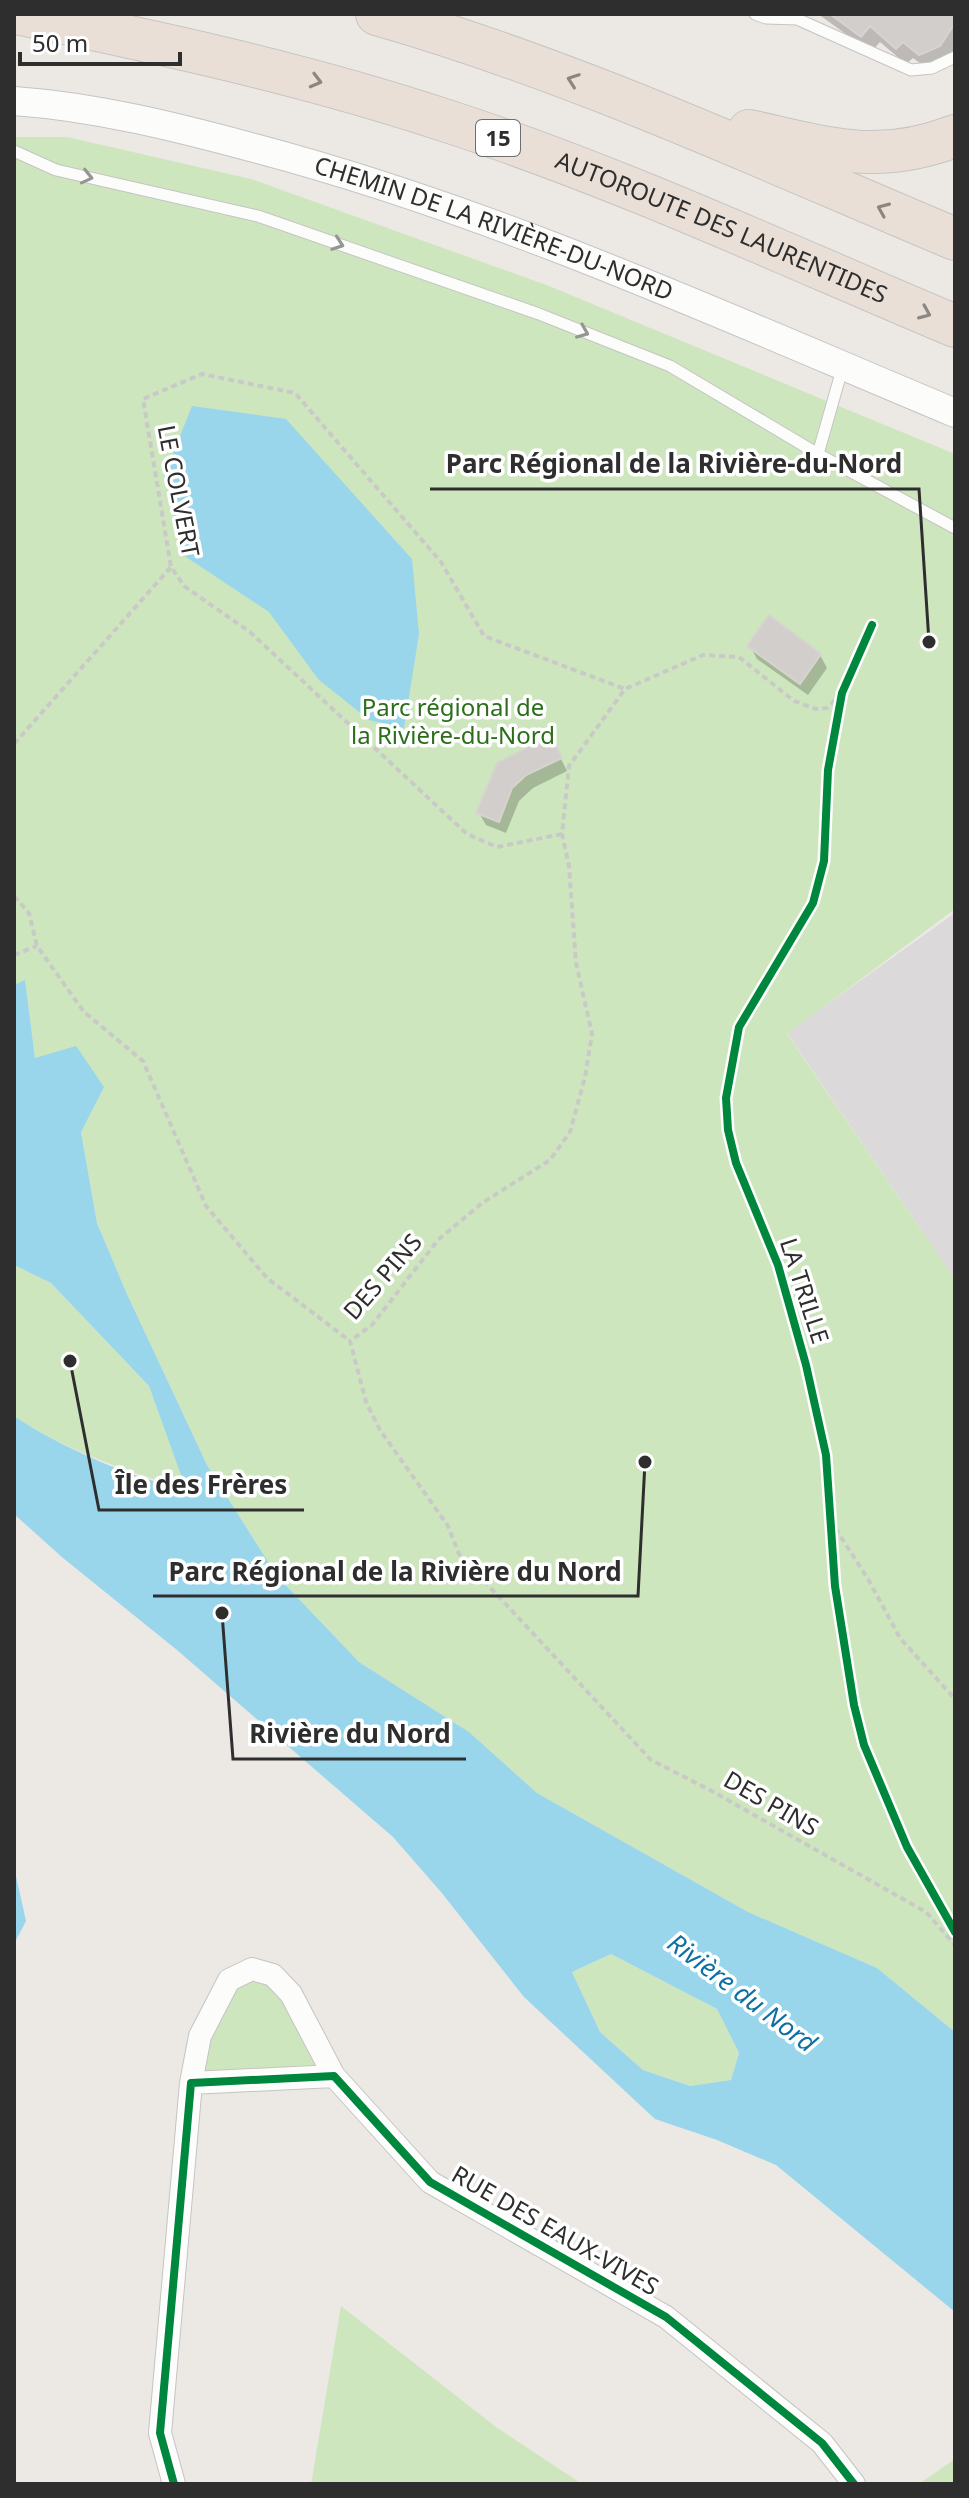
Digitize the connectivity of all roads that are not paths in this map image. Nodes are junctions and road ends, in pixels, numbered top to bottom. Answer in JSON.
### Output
{"nodes":[{"id":1,"x":21,"y":14,"type":"edge"},
{"id":2,"x":377,"y":14,"type":"edge"},
{"id":3,"x":755,"y":14,"type":"edge"},
{"id":4,"x":775,"y":16,"type":"edge"},
{"id":5,"x":955,"y":57,"type":"edge"},
{"id":6,"x":14,"y":101,"type":"edge"},
{"id":7,"x":646,"y":108,"type":"junction"},
{"id":8,"x":955,"y":136,"type":"edge"},
{"id":9,"x":14,"y":151,"type":"edge"},
{"id":10,"x":955,"y":239,"type":"edge"},
{"id":11,"x":955,"y":326,"type":"edge"},
{"id":12,"x":843,"y":366,"type":"junction"},
{"id":13,"x":955,"y":413,"type":"edge"},
{"id":14,"x":818,"y":454,"type":"junction"},
{"id":15,"x":955,"y":528,"type":"edge"},
{"id":16,"x":334,"y":2076,"type":"junction"},
{"id":17,"x":191,"y":2083,"type":"junction"},
{"id":18,"x":174,"y":2484,"type":"edge"},
{"id":19,"x":854,"y":2484,"type":"edge"}],
"edges":[{"from":1,"to":11,"type":"highway","name":"AUTOROUTE DES LAURENTIDES","number":"15","one_way":true},
{"from":7,"to":2,"type":"highway","one_way":true},
{"from":3,"to":4,"type":"lane"},
{"from":4,"to":5,"type":"lane"},
{"from":6,"to":12,"type":"street","name":"CHEMIN DE LA RIVIÈRE-DU-NORD"},
{"from":7,"to":8,"type":"highway"},
{"from":10,"to":7,"type":"highway","one_way":true},
{"from":9,"to":14,"type":"lane","one_way":true},
{"from":12,"to":13,"type":"street","name":"CHEMIN DE LA RIVIÈRE-DU-NORD"},
{"from":12,"to":14,"type":"lane"},
{"from":14,"to":15,"type":"lane"},
{"from":16,"to":17,"type":"street"},
{"from":16,"to":17,"type":"street","name":"RUE DES EAUX-VIVES"},
{"from":16,"to":19,"type":"street","name":"RUE DES EAUX-VIVES"},
{"from":17,"to":18,"type":"street","name":"RUE DES EAUX-VIVES"}]}
